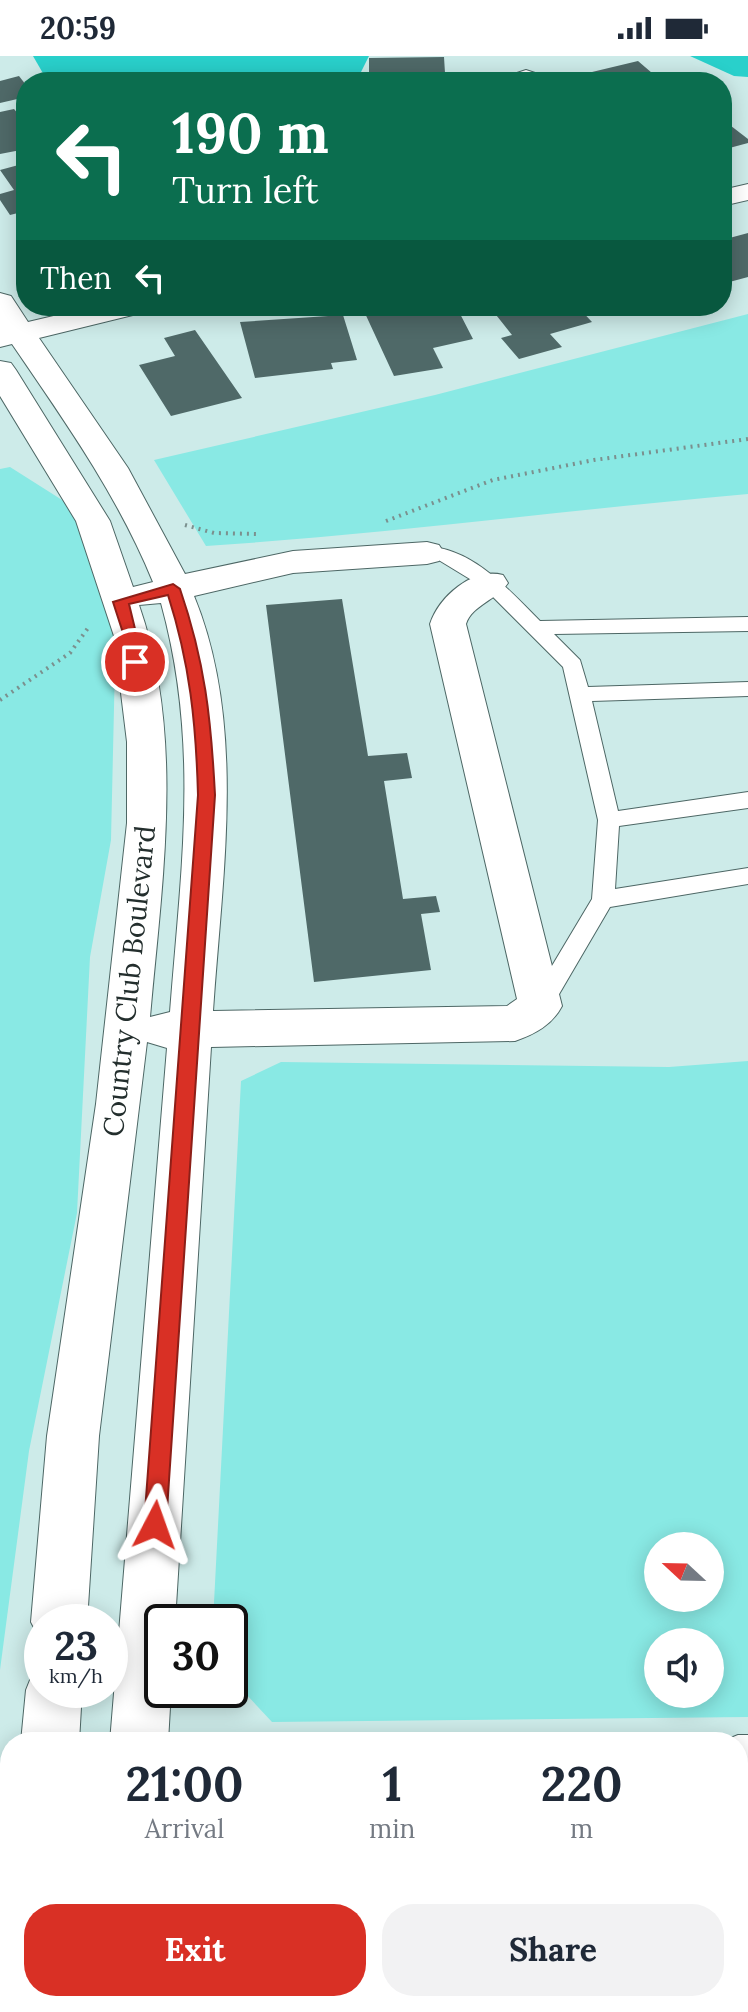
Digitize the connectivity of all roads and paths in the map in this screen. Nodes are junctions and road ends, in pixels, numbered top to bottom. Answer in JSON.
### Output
{"nodes":[{"id":1,"x":0,"y":302,"type":"edge"},
{"id":2,"x":93,"y":316,"type":"edge"},
{"id":3,"x":10,"y":336,"type":"edge"},
{"id":4,"x":0,"y":370,"type":"edge"},
{"id":5,"x":37,"y":426,"type":"edge"},
{"id":6,"x":427,"y":553,"type":"joint"},
{"id":7,"x":490,"y":583,"type":"junction"},
{"id":8,"x":173,"y":589,"type":"junction"},
{"id":9,"x":120,"y":602,"type":"junction"},
{"id":10,"x":748,"y":624,"type":"edge"},
{"id":11,"x":536,"y":628,"type":"junction"},
{"id":12,"x":748,"y":689,"type":"edge"},
{"id":13,"x":580,"y":694,"type":"junction"},
{"id":14,"x":748,"y":800,"type":"edge"},
{"id":15,"x":609,"y":820,"type":"junction"},
{"id":16,"x":748,"y":876,"type":"edge"},
{"id":17,"x":603,"y":900,"type":"junction"},
{"id":18,"x":540,"y":1006,"type":"junction"},
{"id":19,"x":191,"y":1029,"type":"junction"},
{"id":20,"x":127,"y":1031,"type":"junction"},
{"id":21,"x":60,"y":1604,"type":"edge"},
{"id":22,"x":53,"y":1708,"type":"edge"},
{"id":23,"x":51,"y":1732,"type":"edge"},
{"id":24,"x":140,"y":1732,"type":"edge"}],
"edges":[{"from":1,"to":3,"type":"street","name":"Country Club Boulevard"},
{"from":2,"to":3,"type":"street"},
{"from":3,"to":5,"type":"street","name":"Country Club Boulevard"},
{"from":4,"to":5,"type":"street","name":"Country Club Boulevard"},
{"from":5,"to":8,"type":"street","name":"Country Club Boulevard"},
{"from":5,"to":9,"type":"street","name":"Country Club Boulevard"},
{"from":6,"to":7,"type":"lane"},
{"from":6,"to":8,"type":"street"},
{"from":7,"to":11,"type":"lane"},
{"from":7,"to":18,"type":"street"},
{"from":8,"to":9,"type":"street"},
{"from":8,"to":19,"type":"street","name":"Country Club Boulevard"},
{"from":9,"to":20,"type":"street","name":"Country Club Boulevard"},
{"from":10,"to":11,"type":"lane"},
{"from":11,"to":13,"type":"lane"},
{"from":12,"to":13,"type":"lane"},
{"from":13,"to":15,"type":"lane"},
{"from":14,"to":15,"type":"lane"},
{"from":15,"to":17,"type":"lane"},
{"from":16,"to":17,"type":"lane"},
{"from":17,"to":18,"type":"lane"},
{"from":18,"to":19,"type":"street"},
{"from":19,"to":20,"type":"street"},
{"from":19,"to":24,"type":"street","name":"Country Club Boulevard"},
{"from":20,"to":21,"type":"street","name":"Country Club Boulevard"},
{"from":22,"to":23,"type":"street"}]}
